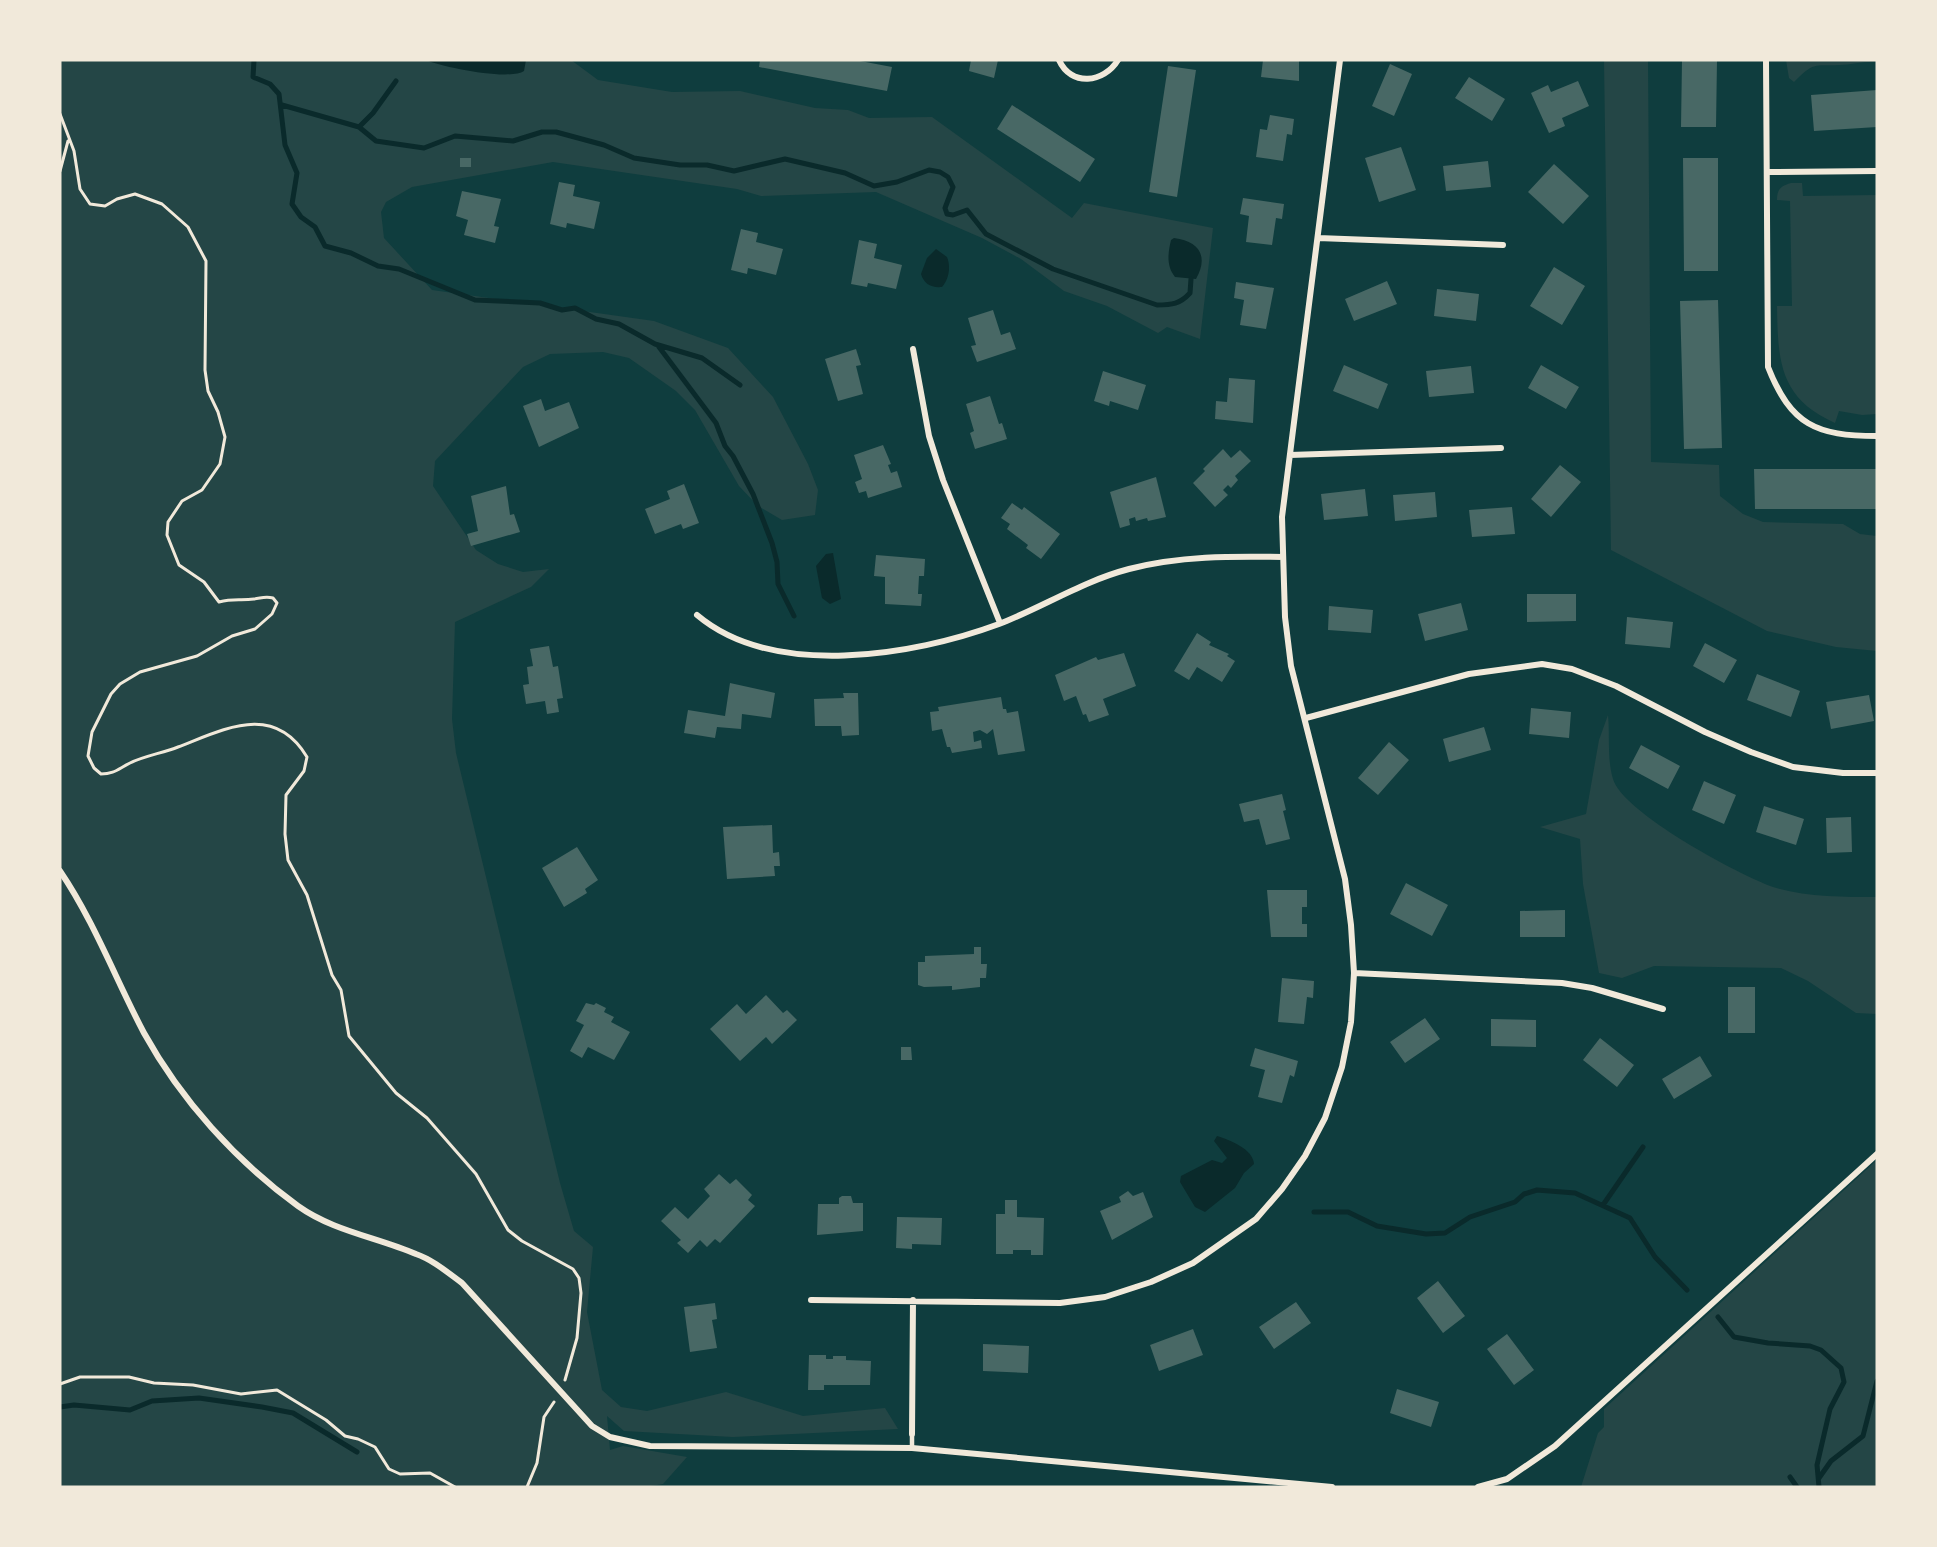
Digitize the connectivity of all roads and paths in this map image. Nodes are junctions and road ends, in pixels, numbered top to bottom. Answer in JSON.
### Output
{"nodes":[{"id":1,"x":1059,"y":60,"type":"edge"},
{"id":2,"x":1118,"y":60,"type":"edge"},
{"id":3,"x":1340,"y":60,"type":"edge"},
{"id":4,"x":1766,"y":60,"type":"edge"},
{"id":5,"x":60,"y":114,"type":"edge"},
{"id":6,"x":69,"y":139,"type":"junction"},
{"id":7,"x":60,"y":171,"type":"edge"},
{"id":8,"x":1877,"y":171,"type":"edge"},
{"id":9,"x":1767,"y":172,"type":"junction"},
{"id":10,"x":1318,"y":238,"type":"junction"},
{"id":11,"x":1503,"y":245,"type":"dead end"},
{"id":12,"x":913,"y":349,"type":"dead end"},
{"id":13,"x":1877,"y":436,"type":"edge"},
{"id":14,"x":1501,"y":448,"type":"dead end"},
{"id":15,"x":1290,"y":455,"type":"junction"},
{"id":16,"x":1283,"y":557,"type":"junction"},
{"id":17,"x":697,"y":615,"type":"dead end"},
{"id":18,"x":1000,"y":623,"type":"junction"},
{"id":19,"x":1306,"y":718,"type":"junction"},
{"id":20,"x":1877,"y":773,"type":"edge"},
{"id":21,"x":60,"y":871,"type":"edge"},
{"id":22,"x":1354,"y":973,"type":"junction"},
{"id":23,"x":1663,"y":1009,"type":"dead end"},
{"id":24,"x":1877,"y":1154,"type":"edge"},
{"id":25,"x":811,"y":1300,"type":"dead end"},
{"id":26,"x":913,"y":1300,"type":"junction"},
{"id":27,"x":60,"y":1384,"type":"edge"},
{"id":28,"x":561,"y":1392,"type":"junction"},
{"id":29,"x":912,"y":1434,"type":"joint"},
{"id":30,"x":912,"y":1449,"type":"junction"},
{"id":31,"x":455,"y":1487,"type":"edge"},
{"id":32,"x":527,"y":1487,"type":"edge"},
{"id":33,"x":1332,"y":1487,"type":"edge"},
{"id":34,"x":1478,"y":1487,"type":"edge"}],
"edges":[{"from":1,"to":2,"type":"street"},
{"from":3,"to":10,"type":"street"},
{"from":4,"to":9,"type":"street"},
{"from":5,"to":6,"type":"path"},
{"from":6,"to":7,"type":"path"},
{"from":6,"to":28,"type":"path"},
{"from":8,"to":9,"type":"street"},
{"from":9,"to":13,"type":"street"},
{"from":10,"to":11,"type":"street"},
{"from":10,"to":15,"type":"street"},
{"from":12,"to":18,"type":"street"},
{"from":14,"to":15,"type":"street"},
{"from":15,"to":16,"type":"street"},
{"from":16,"to":18,"type":"street"},
{"from":16,"to":19,"type":"street"},
{"from":17,"to":18,"type":"street"},
{"from":19,"to":20,"type":"street"},
{"from":19,"to":22,"type":"street"},
{"from":21,"to":28,"type":"street"},
{"from":22,"to":23,"type":"street"},
{"from":22,"to":26,"type":"street"},
{"from":24,"to":34,"type":"street"},
{"from":25,"to":26,"type":"street"},
{"from":26,"to":29,"type":"street"},
{"from":27,"to":31,"type":"path"},
{"from":28,"to":30,"type":"street"},
{"from":28,"to":32,"type":"path"},
{"from":29,"to":30,"type":"lane"},
{"from":30,"to":33,"type":"street"}]}
